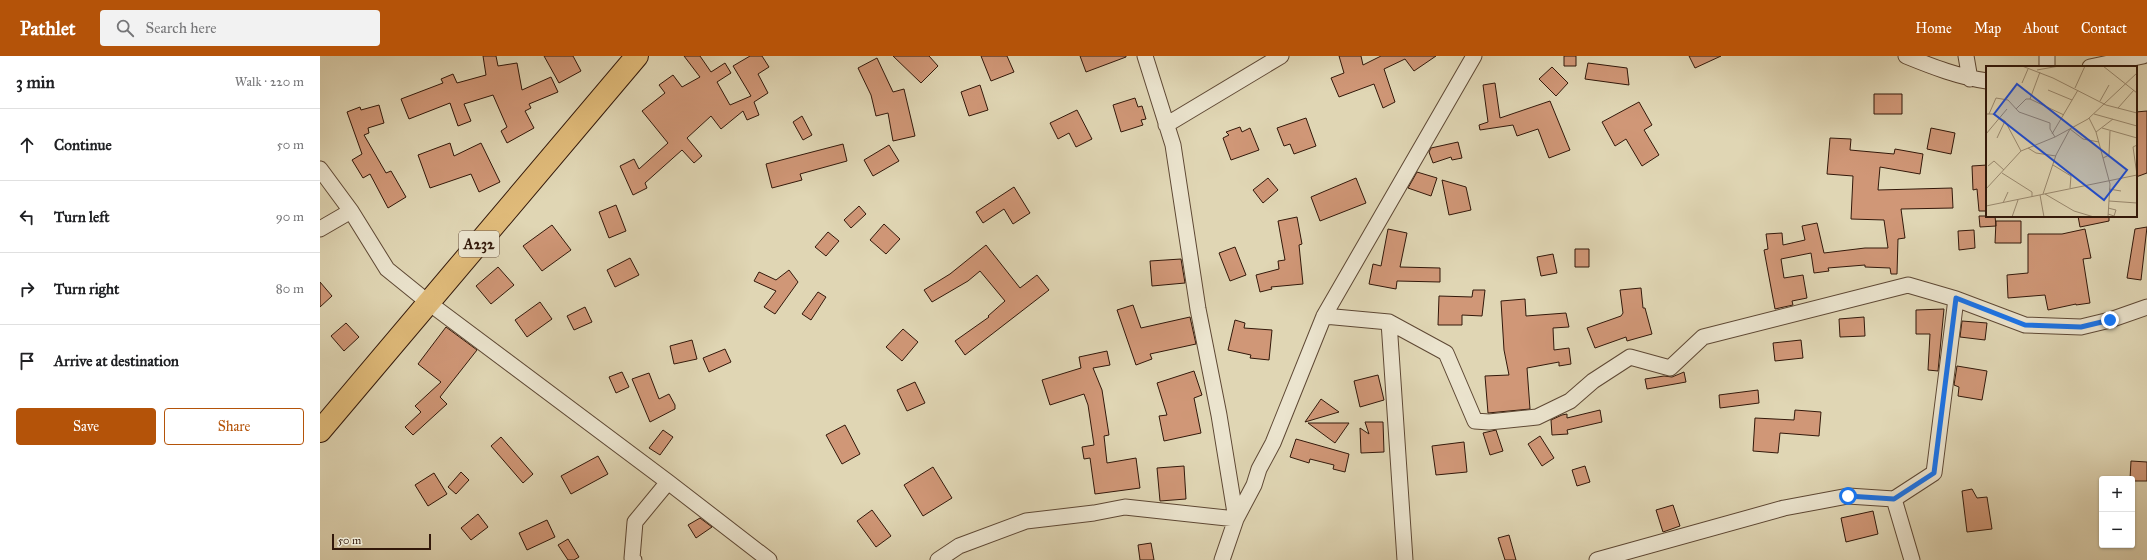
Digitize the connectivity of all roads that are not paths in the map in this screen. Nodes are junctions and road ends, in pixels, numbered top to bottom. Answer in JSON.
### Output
{"nodes":[{"id":1,"x":637,"y":56,"type":"edge"},
{"id":2,"x":1145,"y":56,"type":"edge"},
{"id":3,"x":1282,"y":56,"type":"edge"},
{"id":4,"x":1474,"y":56,"type":"edge"},
{"id":5,"x":1906,"y":56,"type":"edge"},
{"id":6,"x":1966,"y":56,"type":"edge"},
{"id":7,"x":2143,"y":56,"type":"edge"},
{"id":8,"x":2095,"y":66,"type":"edge"},
{"id":9,"x":1970,"y":79,"type":"junction"},
{"id":10,"x":1986,"y":81,"type":"edge"},
{"id":11,"x":1166,"y":125,"type":"junction"},
{"id":12,"x":320,"y":169,"type":"edge"},
{"id":13,"x":351,"y":211,"type":"junction"},
{"id":14,"x":320,"y":229,"type":"edge"},
{"id":15,"x":1956,"y":298,"type":"junction"},
{"id":16,"x":429,"y":303,"type":"junction"},
{"id":17,"x":2147,"y":307,"type":"edge"},
{"id":18,"x":1324,"y":316,"type":"junction"},
{"id":19,"x":1389,"y":322,"type":"junction"},
{"id":20,"x":320,"y":430,"type":"edge"},
{"id":21,"x":668,"y":482,"type":"junction"},
{"id":22,"x":1894,"y":499,"type":"junction"},
{"id":23,"x":1236,"y":519,"type":"junction"},
{"id":24,"x":634,"y":560,"type":"edge"},
{"id":25,"x":769,"y":560,"type":"edge"},
{"id":26,"x":938,"y":560,"type":"edge"},
{"id":27,"x":1222,"y":560,"type":"edge"},
{"id":28,"x":1405,"y":560,"type":"edge"},
{"id":29,"x":1597,"y":560,"type":"edge"},
{"id":30,"x":1912,"y":560,"type":"edge"}],
"edges":[{"from":1,"to":16,"type":"main road","number":"A232"},
{"from":2,"to":11,"type":"street"},
{"from":3,"to":11,"type":"street"},
{"from":4,"to":18,"type":"street"},
{"from":5,"to":9,"type":"street"},
{"from":6,"to":9,"type":"street"},
{"from":7,"to":8,"type":"street"},
{"from":9,"to":10,"type":"street"},
{"from":11,"to":23,"type":"street"},
{"from":12,"to":13,"type":"street"},
{"from":13,"to":14,"type":"street"},
{"from":13,"to":16,"type":"street"},
{"from":15,"to":17,"type":"street"},
{"from":15,"to":19,"type":"street"},
{"from":15,"to":22,"type":"street"},
{"from":16,"to":20,"type":"main road","number":"A232"},
{"from":16,"to":21,"type":"street"},
{"from":18,"to":19,"type":"street"},
{"from":18,"to":23,"type":"street"},
{"from":19,"to":28,"type":"street"},
{"from":21,"to":24,"type":"street"},
{"from":21,"to":25,"type":"street"},
{"from":22,"to":29,"type":"street"},
{"from":22,"to":30,"type":"street"},
{"from":23,"to":26,"type":"street"},
{"from":23,"to":27,"type":"street"}]}
